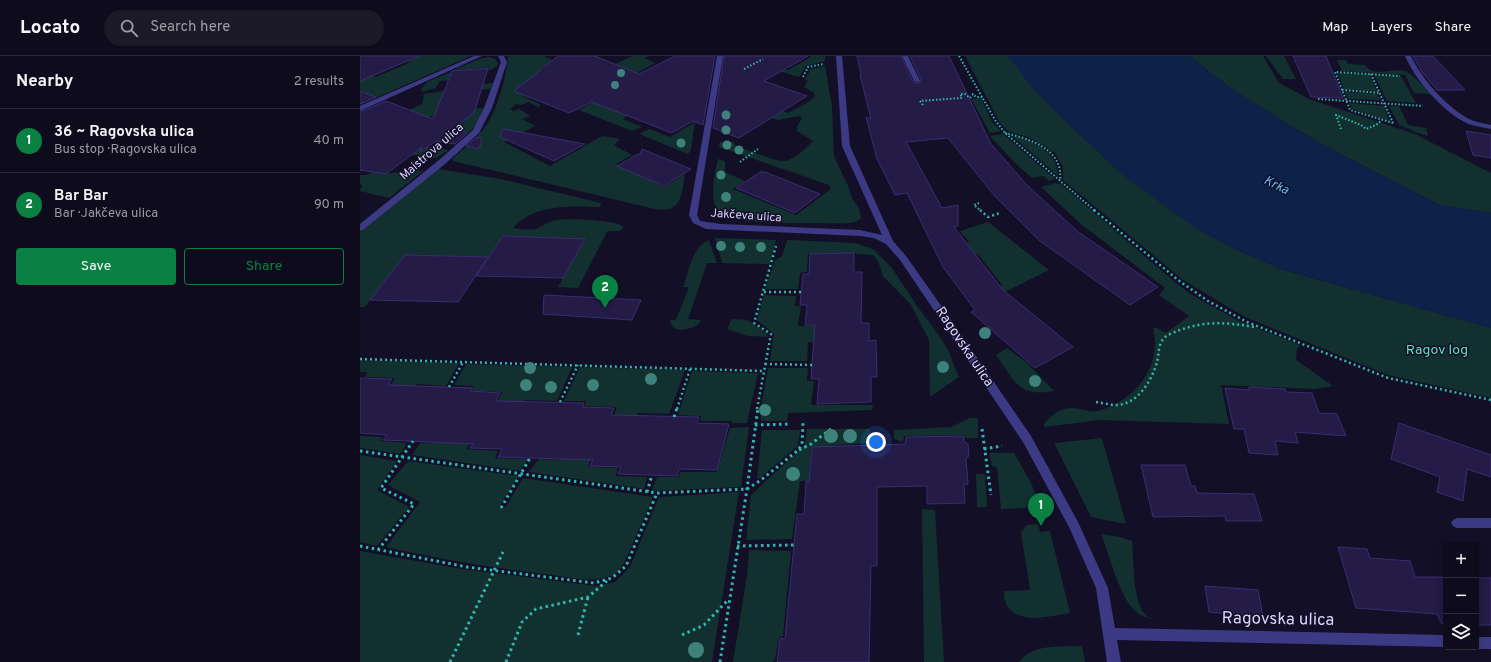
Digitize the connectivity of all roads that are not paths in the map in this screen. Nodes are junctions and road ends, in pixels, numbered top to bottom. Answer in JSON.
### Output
{"nodes":[{"id":1,"x":478,"y":56,"type":"edge"},
{"id":2,"x":502,"y":56,"type":"edge"},
{"id":3,"x":720,"y":56,"type":"edge"},
{"id":4,"x":839,"y":56,"type":"edge"},
{"id":5,"x":905,"y":56,"type":"edge"},
{"id":6,"x":1408,"y":56,"type":"edge"},
{"id":7,"x":917,"y":81,"type":"dead end"},
{"id":8,"x":360,"y":109,"type":"edge"},
{"id":9,"x":1491,"y":127,"type":"edge"},
{"id":10,"x":360,"y":228,"type":"edge"},
{"id":11,"x":889,"y":242,"type":"junction"},
{"id":12,"x":1457,"y":523,"type":"dead end"},
{"id":13,"x":1491,"y":523,"type":"edge"},
{"id":14,"x":1110,"y":634,"type":"junction"},
{"id":15,"x":1443,"y":641,"type":"edge"},
{"id":16,"x":1479,"y":643,"type":"edge"},
{"id":17,"x":1491,"y":643,"type":"edge"},
{"id":18,"x":1114,"y":662,"type":"edge"}],
"edges":[{"from":1,"to":8,"type":"street"},
{"from":2,"to":10,"type":"street","name":"Maistrova ulica"},
{"from":3,"to":11,"type":"street","name":"Jakčeva ulica"},
{"from":4,"to":11,"type":"street","name":"Ragovska ulica"},
{"from":5,"to":7,"type":"street"},
{"from":6,"to":9,"type":"street"},
{"from":11,"to":14,"type":"street","name":"Ragovska ulica"},
{"from":12,"to":13,"type":"street"},
{"from":14,"to":15,"type":"street","name":"Ragovska ulica"},
{"from":14,"to":18,"type":"street","name":"Ragovska ulica"},
{"from":16,"to":17,"type":"street"}]}
